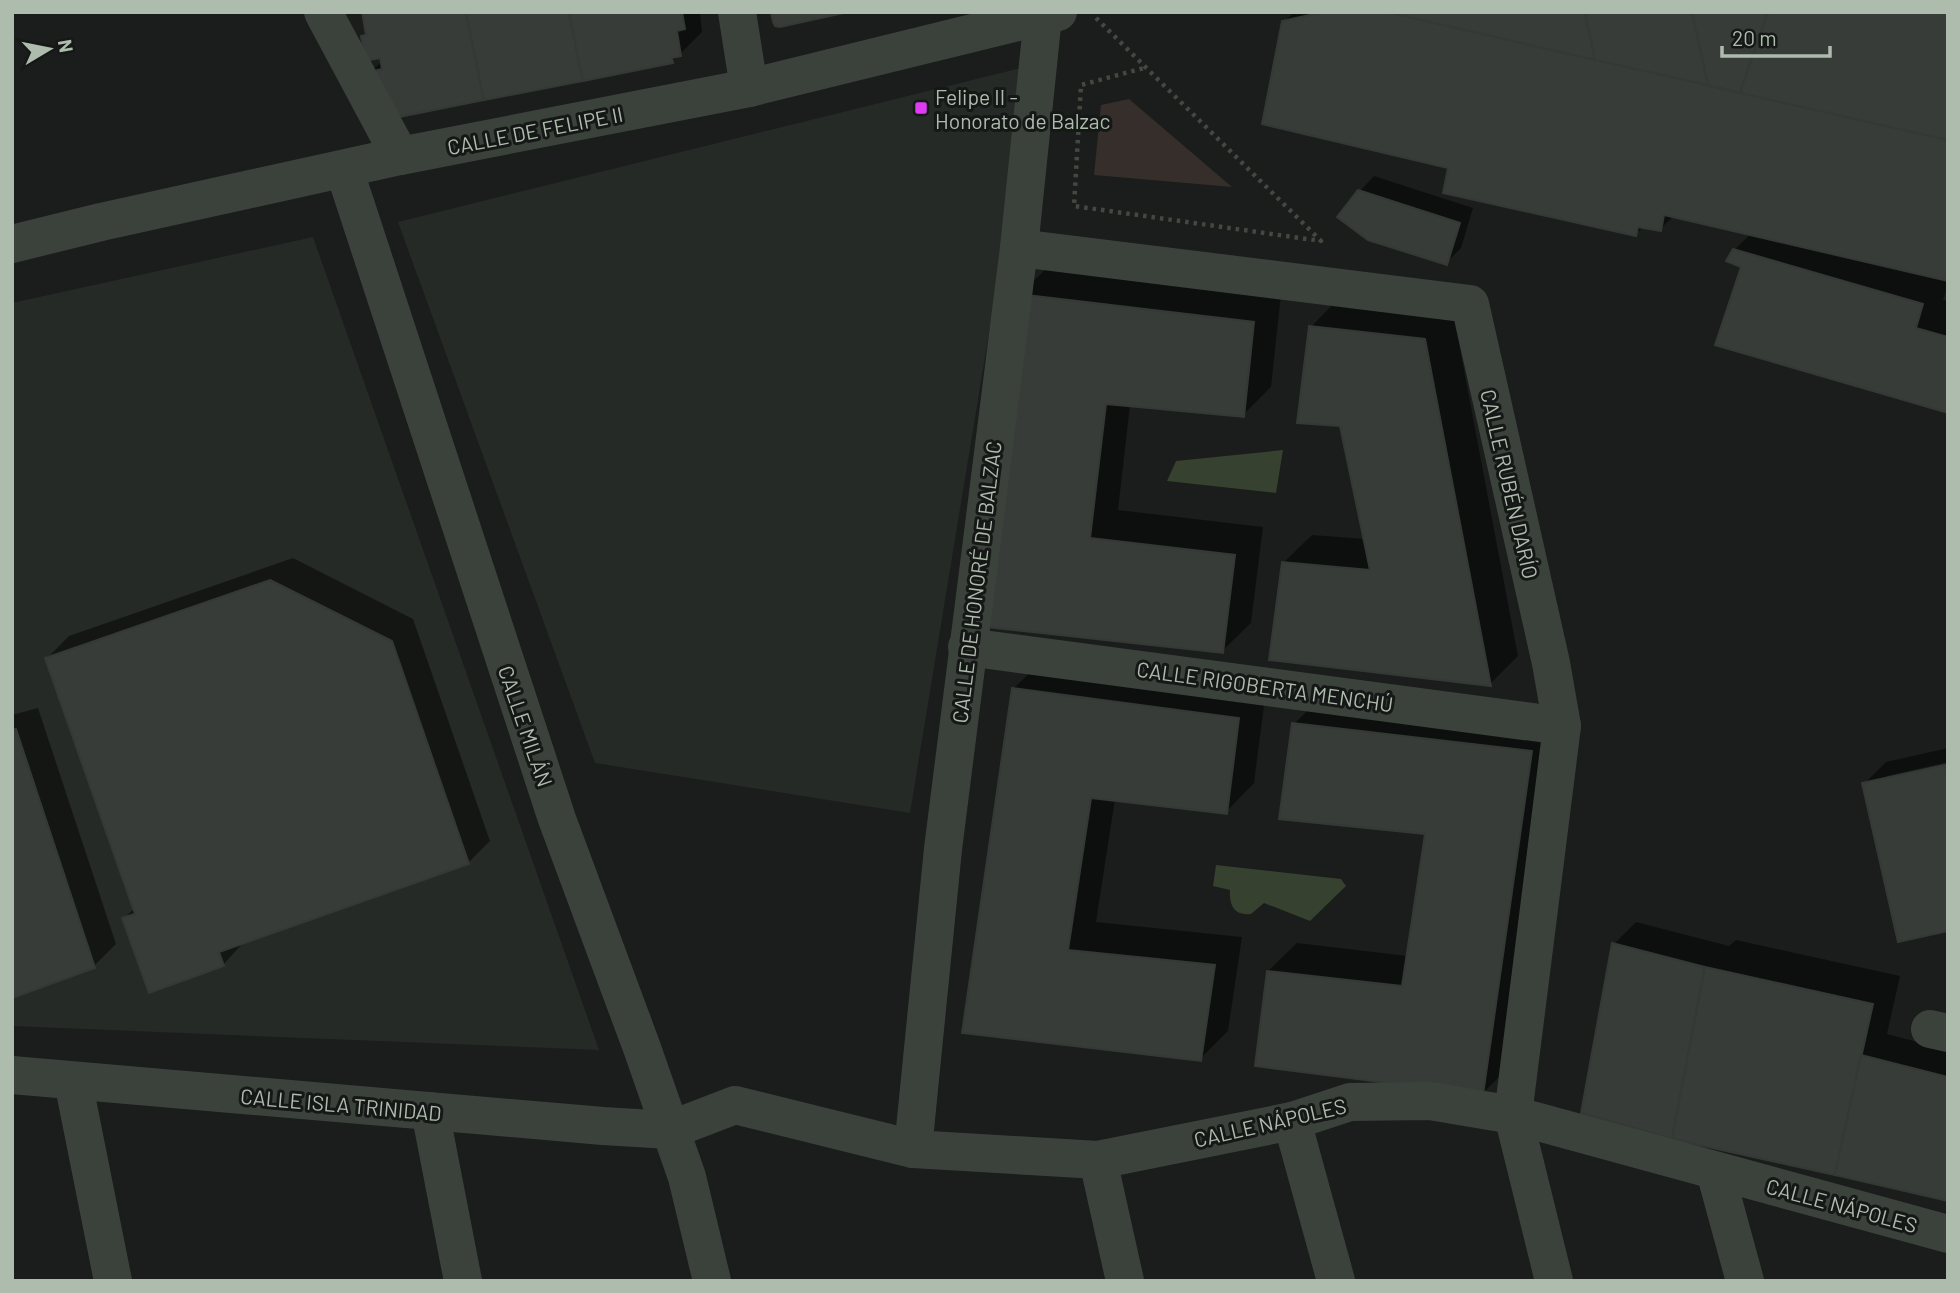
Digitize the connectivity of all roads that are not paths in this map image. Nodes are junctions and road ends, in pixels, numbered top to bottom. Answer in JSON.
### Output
{"nodes":[{"id":1,"x":323,"y":12,"type":"edge"},
{"id":2,"x":737,"y":12,"type":"edge"},
{"id":3,"x":1050,"y":14,"type":"edge"},
{"id":4,"x":749,"y":88,"type":"junction"},
{"id":5,"x":400,"y":156,"type":"junction"},
{"id":6,"x":344,"y":169,"type":"junction"},
{"id":7,"x":12,"y":244,"type":"edge"},
{"id":8,"x":1019,"y":248,"type":"junction"},
{"id":9,"x":967,"y":647,"type":"junction"},
{"id":10,"x":1562,"y":726,"type":"junction"},
{"id":11,"x":12,"y":1075,"type":"edge"},
{"id":12,"x":73,"y":1081,"type":"junction"},
{"id":13,"x":430,"y":1111,"type":"junction"},
{"id":14,"x":1513,"y":1115,"type":"junction"},
{"id":15,"x":1292,"y":1121,"type":"junction"},
{"id":16,"x":670,"y":1130,"type":"junction"},
{"id":17,"x":914,"y":1149,"type":"junction"},
{"id":18,"x":1098,"y":1160,"type":"junction"},
{"id":19,"x":1716,"y":1171,"type":"junction"},
{"id":20,"x":1948,"y":1234,"type":"edge"},
{"id":21,"x":113,"y":1281,"type":"edge"},
{"id":22,"x":463,"y":1281,"type":"edge"},
{"id":23,"x":712,"y":1281,"type":"edge"},
{"id":24,"x":1125,"y":1281,"type":"edge"},
{"id":25,"x":1336,"y":1281,"type":"edge"},
{"id":26,"x":1554,"y":1281,"type":"edge"},
{"id":27,"x":1745,"y":1281,"type":"edge"}],
"edges":[{"from":1,"to":5,"type":"street"},
{"from":2,"to":4,"type":"street"},
{"from":3,"to":4,"type":"street","name":"CALLE DE FELIPE II"},
{"from":3,"to":8,"type":"street","name":"CALLE DE HONORÉ DE BALZAC"},
{"from":4,"to":5,"type":"street","name":"CALLE DE FELIPE II"},
{"from":5,"to":6,"type":"street","name":"CALLE DE FELIPE II"},
{"from":6,"to":7,"type":"street","name":"CALLE DE FELIPE II"},
{"from":6,"to":16,"type":"street","name":"CALLE MILÁN"},
{"from":8,"to":9,"type":"street","name":"CALLE DE HONORÉ DE BALZAC"},
{"from":8,"to":10,"type":"street","name":"CALLE RUBÉN DARÍO"},
{"from":9,"to":10,"type":"street","name":"CALLE RIGOBERTA MENCHÚ"},
{"from":9,"to":17,"type":"street","name":"CALLE DE HONORÉ DE BALZAC"},
{"from":10,"to":14,"type":"street","name":"CALLE RUBÉN DARÍO"},
{"from":11,"to":12,"type":"street","name":"CALLE ISLA TRINIDAD"},
{"from":12,"to":13,"type":"street","name":"CALLE ISLA TRINIDAD"},
{"from":12,"to":21,"type":"street"},
{"from":13,"to":16,"type":"street","name":"CALLE ISLA TRINIDAD"},
{"from":13,"to":22,"type":"street"},
{"from":14,"to":15,"type":"street","name":"CALLE NÁPOLES"},
{"from":14,"to":19,"type":"street","name":"CALLE NÁPOLES"},
{"from":14,"to":26,"type":"street"},
{"from":15,"to":18,"type":"street","name":"CALLE NÁPOLES"},
{"from":15,"to":25,"type":"street"},
{"from":16,"to":17,"type":"street","name":"CALLE NÁPOLES"},
{"from":16,"to":23,"type":"street","name":"CALLE MILÁN"},
{"from":17,"to":18,"type":"street","name":"CALLE NÁPOLES"},
{"from":18,"to":24,"type":"street"},
{"from":19,"to":20,"type":"street","name":"CALLE NÁPOLES"},
{"from":19,"to":27,"type":"street"}]}
